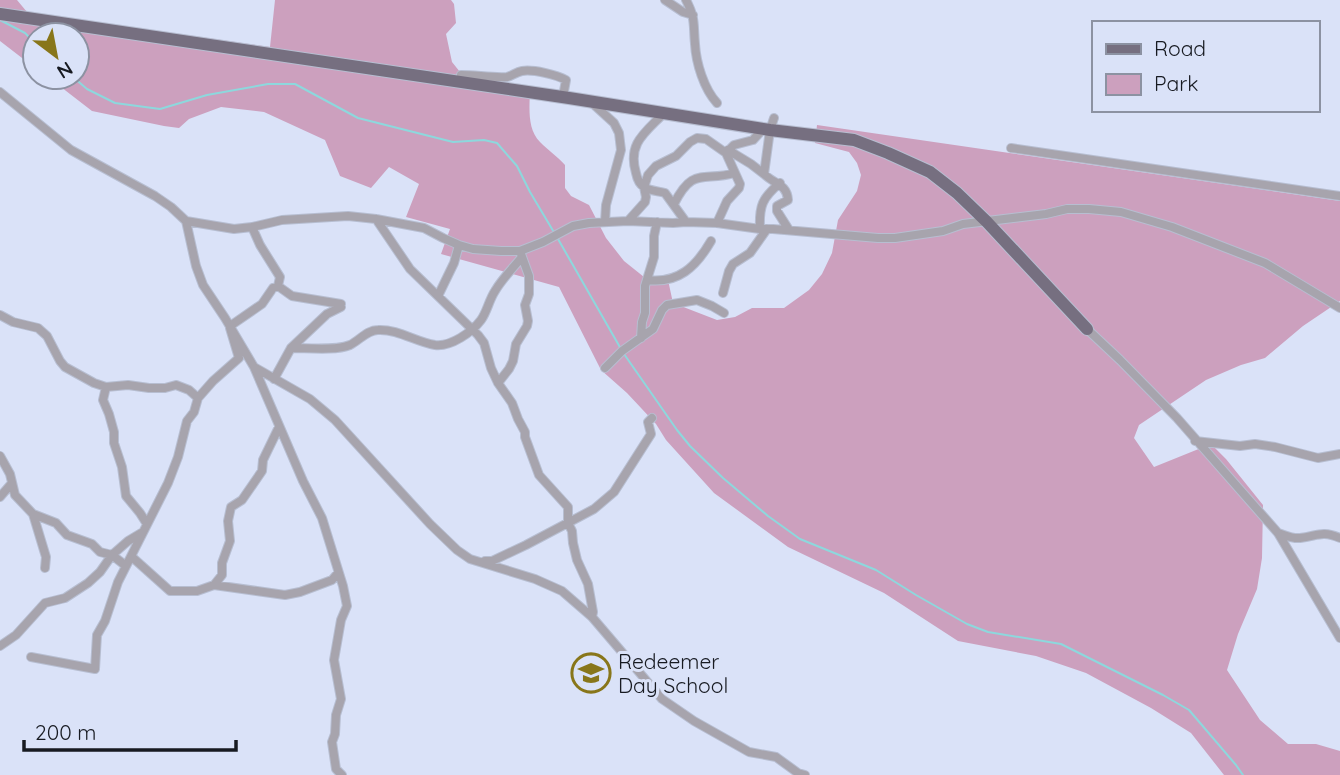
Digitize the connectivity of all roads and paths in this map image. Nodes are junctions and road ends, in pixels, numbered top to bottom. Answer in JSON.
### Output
{"nodes":[{"id":1,"x":665,"y":0,"type":"edge"},
{"id":2,"x":686,"y":0,"type":"edge"},
{"id":3,"x":0,"y":14,"type":"edge"},
{"id":4,"x":693,"y":15,"type":"junction"},
{"id":5,"x":461,"y":75,"type":"dead end"},
{"id":6,"x":564,"y":91,"type":"dead end"},
{"id":7,"x":0,"y":92,"type":"edge"},
{"id":8,"x":588,"y":100,"type":"junction"},
{"id":9,"x":717,"y":103,"type":"dead end"},
{"id":10,"x":664,"y":113,"type":"junction"},
{"id":11,"x":769,"y":125,"type":"junction"},
{"id":12,"x":1012,"y":149,"type":"dead end"},
{"id":13,"x":727,"y":151,"type":"junction"},
{"id":14,"x":736,"y":173,"type":"junction"},
{"id":15,"x":764,"y":174,"type":"junction"},
{"id":16,"x":779,"y":183,"type":"junction"},
{"id":17,"x":644,"y":187,"type":"junction"},
{"id":18,"x":1340,"y":196,"type":"edge"},
{"id":19,"x":674,"y":204,"type":"junction"},
{"id":20,"x":376,"y":219,"type":"junction"},
{"id":21,"x":186,"y":221,"type":"junction"},
{"id":22,"x":986,"y":221,"type":"junction"},
{"id":23,"x":605,"y":222,"type":"junction"},
{"id":24,"x":628,"y":222,"type":"junction"},
{"id":25,"x":657,"y":222,"type":"junction"},
{"id":26,"x":685,"y":222,"type":"junction"},
{"id":27,"x":716,"y":223,"type":"junction"},
{"id":28,"x":252,"y":227,"type":"junction"},
{"id":29,"x":763,"y":229,"type":"junction"},
{"id":30,"x":789,"y":230,"type":"junction"},
{"id":31,"x":711,"y":242,"type":"dead end"},
{"id":32,"x":459,"y":245,"type":"junction"},
{"id":33,"x":521,"y":254,"type":"junction"},
{"id":34,"x":647,"y":280,"type":"junction"},
{"id":35,"x":278,"y":286,"type":"junction"},
{"id":36,"x":723,"y":293,"type":"dead end"},
{"id":37,"x":438,"y":296,"type":"junction"},
{"id":38,"x":1340,"y":308,"type":"edge"},
{"id":39,"x":724,"y":313,"type":"dead end"},
{"id":40,"x":0,"y":315,"type":"edge"},
{"id":41,"x":230,"y":328,"type":"junction"},
{"id":42,"x":471,"y":328,"type":"junction"},
{"id":43,"x":1087,"y":329,"type":"joint"},
{"id":44,"x":641,"y":338,"type":"junction"},
{"id":45,"x":291,"y":348,"type":"junction"},
{"id":46,"x":254,"y":367,"type":"junction"},
{"id":47,"x":605,"y":368,"type":"dead end"},
{"id":48,"x":274,"y":379,"type":"junction"},
{"id":49,"x":498,"y":383,"type":"junction"},
{"id":50,"x":106,"y":387,"type":"junction"},
{"id":51,"x":198,"y":398,"type":"junction"},
{"id":52,"x":652,"y":418,"type":"dead end"},
{"id":53,"x":279,"y":427,"type":"junction"},
{"id":54,"x":1195,"y":441,"type":"junction"},
{"id":55,"x":1340,"y":454,"type":"edge"},
{"id":56,"x":0,"y":456,"type":"edge"},
{"id":57,"x":12,"y":483,"type":"junction"},
{"id":58,"x":0,"y":497,"type":"edge"},
{"id":59,"x":33,"y":514,"type":"junction"},
{"id":60,"x":568,"y":523,"type":"junction"},
{"id":61,"x":145,"y":528,"type":"junction"},
{"id":62,"x":1278,"y":533,"type":"junction"},
{"id":63,"x":1340,"y":538,"type":"edge"},
{"id":64,"x":112,"y":555,"type":"junction"},
{"id":65,"x":132,"y":557,"type":"junction"},
{"id":66,"x":482,"y":561,"type":"junction"},
{"id":67,"x":127,"y":566,"type":"junction"},
{"id":68,"x":45,"y":568,"type":"dead end"},
{"id":69,"x":338,"y":573,"type":"junction"},
{"id":70,"x":214,"y":586,"type":"junction"},
{"id":71,"x":593,"y":617,"type":"junction"},
{"id":72,"x":1340,"y":638,"type":"edge"},
{"id":73,"x":0,"y":646,"type":"edge"},
{"id":74,"x":31,"y":657,"type":"dead end"},
{"id":75,"x":342,"y":775,"type":"edge"},
{"id":76,"x":805,"y":775,"type":"edge"}],
"edges":[{"from":1,"to":4,"type":"street"},
{"from":2,"to":4,"type":"street"},
{"from":3,"to":8,"type":"main road"},
{"from":4,"to":9,"type":"street"},
{"from":5,"to":6,"type":"street"},
{"from":7,"to":21,"type":"street"},
{"from":8,"to":10,"type":"main road"},
{"from":8,"to":23,"type":"street"},
{"from":10,"to":11,"type":"main road"},
{"from":10,"to":17,"type":"street"},
{"from":11,"to":13,"type":"street"},
{"from":11,"to":15,"type":"street"},
{"from":11,"to":22,"type":"main road"},
{"from":12,"to":18,"type":"street"},
{"from":13,"to":14,"type":"street"},
{"from":13,"to":15,"type":"street"},
{"from":13,"to":17,"type":"street"},
{"from":14,"to":19,"type":"street"},
{"from":14,"to":27,"type":"street"},
{"from":15,"to":16,"type":"street"},
{"from":16,"to":29,"type":"street"},
{"from":16,"to":30,"type":"street"},
{"from":17,"to":19,"type":"street"},
{"from":17,"to":24,"type":"street"},
{"from":19,"to":26,"type":"street"},
{"from":20,"to":28,"type":"street"},
{"from":20,"to":32,"type":"street"},
{"from":20,"to":37,"type":"street"},
{"from":21,"to":28,"type":"street"},
{"from":21,"to":41,"type":"street"},
{"from":22,"to":30,"type":"street"},
{"from":22,"to":38,"type":"street"},
{"from":22,"to":43,"type":"main road"},
{"from":23,"to":24,"type":"street"},
{"from":23,"to":33,"type":"street"},
{"from":24,"to":25,"type":"street"},
{"from":25,"to":26,"type":"street"},
{"from":25,"to":34,"type":"street"},
{"from":26,"to":27,"type":"street"},
{"from":27,"to":29,"type":"street"},
{"from":28,"to":35,"type":"street"},
{"from":29,"to":30,"type":"street"},
{"from":29,"to":36,"type":"street"},
{"from":31,"to":34,"type":"street"},
{"from":32,"to":33,"type":"street"},
{"from":32,"to":37,"type":"street"},
{"from":33,"to":42,"type":"street"},
{"from":33,"to":49,"type":"street"},
{"from":34,"to":44,"type":"street"},
{"from":35,"to":41,"type":"street"},
{"from":35,"to":45,"type":"street"},
{"from":37,"to":42,"type":"street"},
{"from":39,"to":44,"type":"street"},
{"from":40,"to":50,"type":"street"},
{"from":41,"to":46,"type":"street"},
{"from":41,"to":51,"type":"street"},
{"from":42,"to":45,"type":"street"},
{"from":42,"to":49,"type":"street"},
{"from":43,"to":54,"type":"street"},
{"from":44,"to":47,"type":"street"},
{"from":45,"to":48,"type":"street"},
{"from":46,"to":48,"type":"street"},
{"from":46,"to":53,"type":"street"},
{"from":48,"to":66,"type":"street"},
{"from":49,"to":60,"type":"street"},
{"from":50,"to":51,"type":"street"},
{"from":50,"to":61,"type":"street"},
{"from":51,"to":61,"type":"street"},
{"from":52,"to":60,"type":"street"},
{"from":53,"to":69,"type":"street"},
{"from":53,"to":70,"type":"street"},
{"from":54,"to":55,"type":"street"},
{"from":54,"to":62,"type":"street"},
{"from":56,"to":57,"type":"street"},
{"from":57,"to":58,"type":"street"},
{"from":57,"to":59,"type":"street"},
{"from":59,"to":64,"type":"street"},
{"from":59,"to":68,"type":"street"},
{"from":60,"to":66,"type":"street"},
{"from":60,"to":71,"type":"street"},
{"from":61,"to":64,"type":"street"},
{"from":61,"to":65,"type":"street"},
{"from":62,"to":63,"type":"street"},
{"from":62,"to":72,"type":"street"},
{"from":64,"to":67,"type":"street"},
{"from":64,"to":73,"type":"street"},
{"from":65,"to":67,"type":"street"},
{"from":65,"to":70,"type":"street"},
{"from":66,"to":71,"type":"street"},
{"from":67,"to":74,"type":"street"},
{"from":69,"to":70,"type":"street"},
{"from":69,"to":75,"type":"street"},
{"from":71,"to":76,"type":"street"}]}
